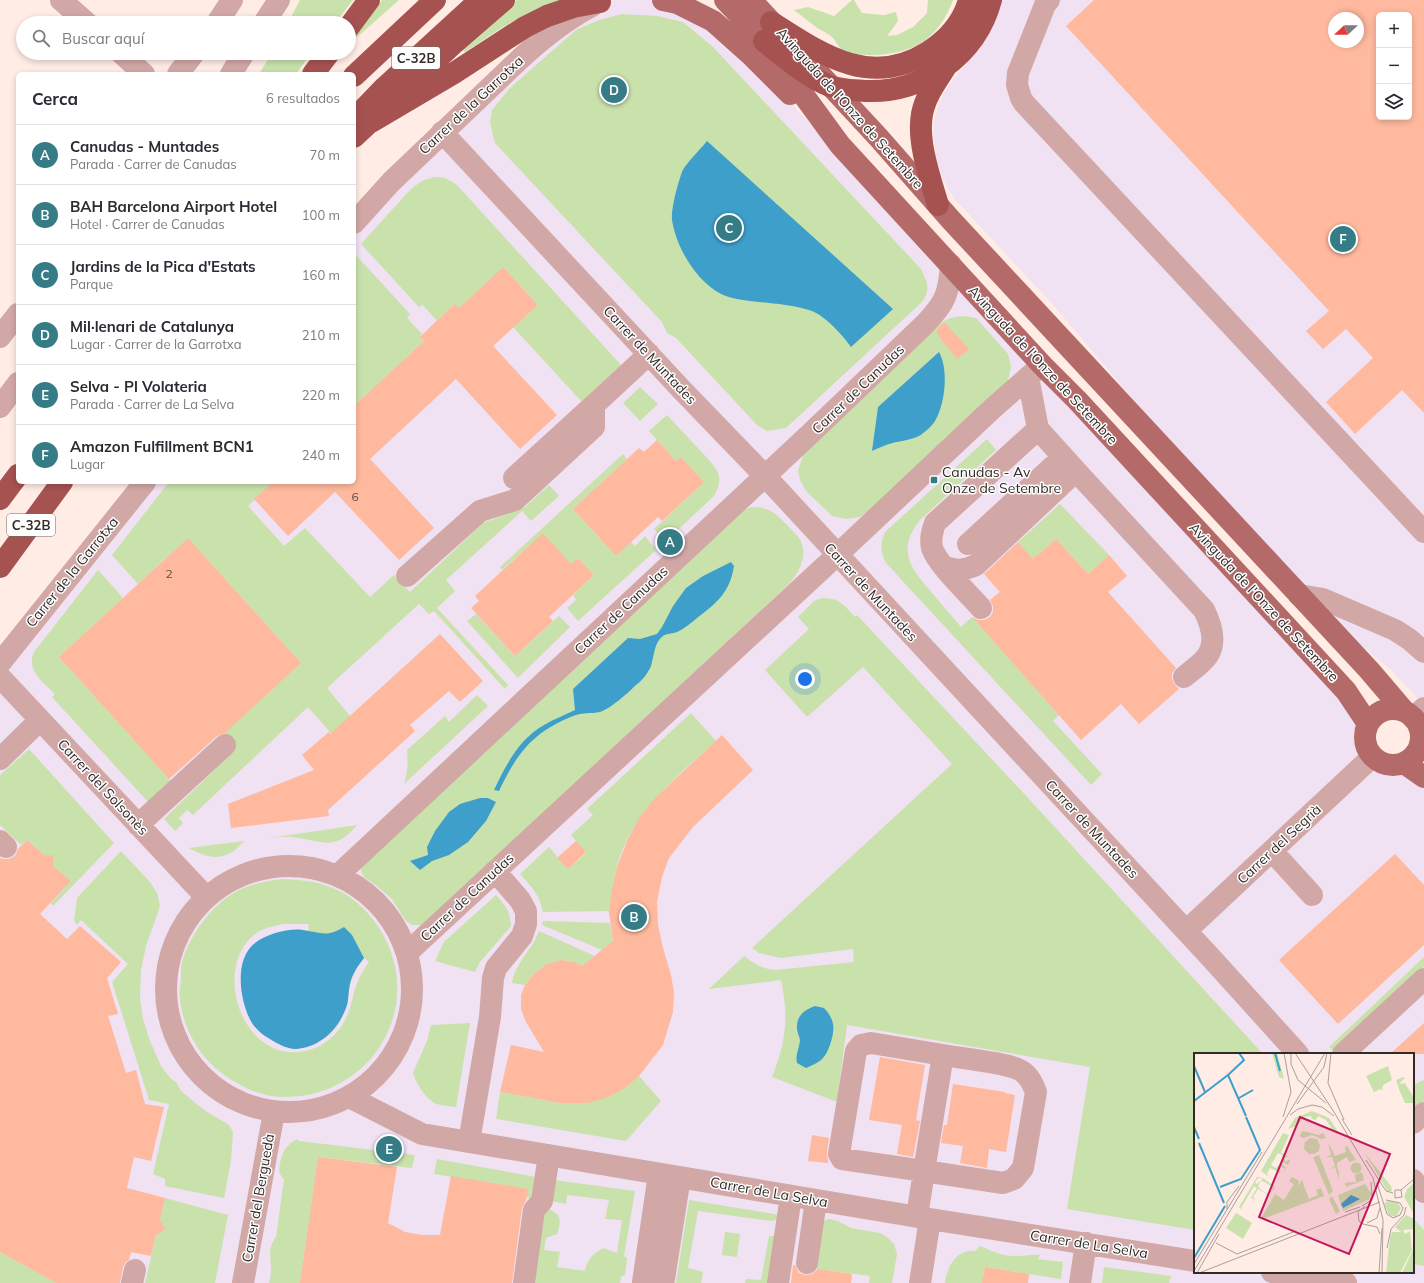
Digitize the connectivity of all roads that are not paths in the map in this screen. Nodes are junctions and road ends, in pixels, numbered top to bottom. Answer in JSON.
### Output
{"nodes":[{"id":1,"x":61,"y":0,"type":"edge"},
{"id":2,"x":232,"y":0,"type":"edge"},
{"id":3,"x":280,"y":0,"type":"edge"},
{"id":4,"x":369,"y":0,"type":"edge"},
{"id":5,"x":480,"y":0,"type":"edge"},
{"id":6,"x":504,"y":0,"type":"edge"},
{"id":7,"x":663,"y":0,"type":"edge"},
{"id":8,"x":725,"y":0,"type":"edge"},
{"id":9,"x":751,"y":0,"type":"edge"},
{"id":10,"x":969,"y":0,"type":"edge"},
{"id":11,"x":991,"y":0,"type":"edge"},
{"id":12,"x":605,"y":1,"type":"edge"},
{"id":13,"x":1047,"y":2,"type":"edge"},
{"id":14,"x":429,"y":3,"type":"edge"},
{"id":15,"x":79,"y":16,"type":"edge"},
{"id":16,"x":222,"y":16,"type":"edge"},
{"id":17,"x":269,"y":16,"type":"edge"},
{"id":18,"x":356,"y":17,"type":"edge"},
{"id":19,"x":768,"y":32,"type":"junction"},
{"id":20,"x":129,"y":60,"type":"edge"},
{"id":21,"x":189,"y":60,"type":"edge"},
{"id":22,"x":240,"y":60,"type":"edge"},
{"id":23,"x":324,"y":60,"type":"edge"},
{"id":24,"x":946,"y":67,"type":"junction"},
{"id":25,"x":142,"y":72,"type":"edge"},
{"id":26,"x":180,"y":72,"type":"edge"},
{"id":27,"x":232,"y":72,"type":"edge"},
{"id":28,"x":315,"y":72,"type":"edge"},
{"id":29,"x":356,"y":74,"type":"edge"},
{"id":30,"x":830,"y":86,"type":"junction"},
{"id":31,"x":362,"y":121,"type":"edge"},
{"id":32,"x":442,"y":132,"type":"junction"},
{"id":33,"x":356,"y":133,"type":"edge"},
{"id":34,"x":840,"y":145,"type":"junction"},
{"id":35,"x":938,"y":204,"type":"junction"},
{"id":36,"x":356,"y":221,"type":"edge"},
{"id":37,"x":951,"y":265,"type":"junction"},
{"id":38,"x":16,"y":317,"type":"edge"},
{"id":39,"x":1047,"y":324,"type":"junction"},
{"id":40,"x":0,"y":337,"type":"edge"},
{"id":41,"x":649,"y":354,"type":"junction"},
{"id":42,"x":1036,"y":370,"type":"junction"},
{"id":43,"x":16,"y":386,"type":"edge"},
{"id":44,"x":594,"y":405,"type":"junction"},
{"id":45,"x":0,"y":407,"type":"edge"},
{"id":46,"x":1038,"y":429,"type":"junction"},
{"id":47,"x":1070,"y":464,"type":"junction"},
{"id":48,"x":764,"y":476,"type":"junction"},
{"id":49,"x":16,"y":478,"type":"edge"},
{"id":50,"x":514,"y":478,"type":"dead end"},
{"id":51,"x":61,"y":484,"type":"edge"},
{"id":52,"x":143,"y":484,"type":"edge"},
{"id":53,"x":0,"y":499,"type":"edge"},
{"id":54,"x":1424,"y":532,"type":"edge"},
{"id":55,"x":968,"y":544,"type":"dead end"},
{"id":56,"x":837,"y":555,"type":"junction"},
{"id":57,"x":944,"y":566,"type":"junction"},
{"id":58,"x":0,"y":567,"type":"edge"},
{"id":59,"x":407,"y":576,"type":"dead end"},
{"id":60,"x":1299,"y":595,"type":"junction"},
{"id":61,"x":981,"y":608,"type":"dead end"},
{"id":62,"x":1424,"y":652,"type":"edge"},
{"id":63,"x":0,"y":663,"type":"edge"},
{"id":64,"x":0,"y":677,"type":"edge"},
{"id":65,"x":1184,"y":677,"type":"dead end"},
{"id":66,"x":40,"y":720,"type":"junction"},
{"id":67,"x":1417,"y":721,"type":"edge"},
{"id":68,"x":1368,"y":724,"type":"junction"},
{"id":69,"x":225,"y":745,"type":"dead end"},
{"id":70,"x":1372,"y":756,"type":"junction"},
{"id":71,"x":0,"y":759,"type":"edge"},
{"id":72,"x":1404,"y":763,"type":"junction"},
{"id":73,"x":1424,"y":777,"type":"edge"},
{"id":74,"x":138,"y":825,"type":"junction"},
{"id":75,"x":1272,"y":851,"type":"junction"},
{"id":76,"x":495,"y":871,"type":"junction"},
{"id":77,"x":338,"y":875,"type":"junction"},
{"id":78,"x":1312,"y":895,"type":"dead end"},
{"id":79,"x":206,"y":897,"type":"junction"},
{"id":80,"x":1186,"y":931,"type":"junction"},
{"id":81,"x":407,"y":953,"type":"junction"},
{"id":82,"x":1424,"y":979,"type":"edge"},
{"id":83,"x":1297,"y":1053,"type":"edge"},
{"id":84,"x":1344,"y":1053,"type":"edge"},
{"id":85,"x":943,"y":1054,"type":"junction"},
{"id":86,"x":351,"y":1098,"type":"junction"},
{"id":87,"x":274,"y":1112,"type":"junction"},
{"id":88,"x":1424,"y":1113,"type":"edge"},
{"id":89,"x":1414,"y":1122,"type":"edge"},
{"id":90,"x":469,"y":1142,"type":"junction"},
{"id":91,"x":549,"y":1155,"type":"junction"},
{"id":92,"x":924,"y":1171,"type":"junction"},
{"id":93,"x":669,"y":1175,"type":"junction"},
{"id":94,"x":1414,"y":1181,"type":"edge"},
{"id":95,"x":1424,"y":1192,"type":"edge"},
{"id":96,"x":791,"y":1196,"type":"junction"},
{"id":97,"x":816,"y":1200,"type":"junction"},
{"id":98,"x":924,"y":1218,"type":"junction"},
{"id":99,"x":1086,"y":1243,"type":"junction"},
{"id":100,"x":1194,"y":1261,"type":"edge"},
{"id":101,"x":807,"y":1263,"type":"dead end"},
{"id":102,"x":1279,"y":1273,"type":"edge"},
{"id":103,"x":654,"y":1280,"type":"edge"},
{"id":104,"x":243,"y":1283,"type":"edge"},
{"id":105,"x":524,"y":1283,"type":"edge"},
{"id":106,"x":778,"y":1283,"type":"edge"},
{"id":107,"x":920,"y":1283,"type":"edge"},
{"id":108,"x":1080,"y":1283,"type":"edge"},
{"id":109,"x":1346,"y":1283,"type":"edge"}],
"edges":[{"from":1,"to":15,"type":"street"},
{"from":2,"to":16,"type":"street"},
{"from":3,"to":17,"type":"street"},
{"from":4,"to":18,"type":"highway"},
{"from":5,"to":31,"type":"highway","number":"C-32B"},
{"from":6,"to":31,"type":"highway"},
{"from":7,"to":34,"type":"main road"},
{"from":8,"to":19,"type":"main road","name":"Avinguda de l'Onze de Setembre"},
{"from":9,"to":19,"type":"main road","name":"Avinguda de l'Onze de Setembre"},
{"from":10,"to":19,"type":"highway"},
{"from":11,"to":24,"type":"highway"},
{"from":12,"to":31,"type":"highway"},
{"from":12,"to":32,"type":"street","name":"Carrer de la Garrotxa"},
{"from":13,"to":54,"type":"street"},
{"from":14,"to":29,"type":"highway","number":"C-32B"},
{"from":19,"to":30,"type":"highway"},
{"from":19,"to":34,"type":"main road","name":"Avinguda de l'Onze de Setembre"},
{"from":20,"to":25,"type":"street"},
{"from":21,"to":26,"type":"street"},
{"from":22,"to":27,"type":"street"},
{"from":23,"to":28,"type":"highway"},
{"from":24,"to":30,"type":"highway"},
{"from":24,"to":35,"type":"highway"},
{"from":30,"to":35,"type":"main road","name":"Avinguda de l'Onze de Setembre"},
{"from":31,"to":33,"type":"highway"},
{"from":32,"to":36,"type":"street","name":"Carrer de la Garrotxa"},
{"from":32,"to":41,"type":"street","name":"Carrer de Muntades"},
{"from":34,"to":37,"type":"main road","name":"Avinguda de l'Onze de Setembre"},
{"from":35,"to":39,"type":"main road","name":"Avinguda de l'Onze de Setembre"},
{"from":37,"to":42,"type":"main road","name":"Avinguda de l'Onze de Setembre"},
{"from":37,"to":48,"type":"street","name":"Carrer de Canudas"},
{"from":38,"to":40,"type":"street"},
{"from":39,"to":42,"type":"main road"},
{"from":39,"to":60,"type":"main road","name":"Avinguda de l'Onze de Setembre"},
{"from":41,"to":44,"type":"street"},
{"from":41,"to":48,"type":"street","name":"Carrer de Muntades"},
{"from":42,"to":46,"type":"street"},
{"from":42,"to":56,"type":"street","name":"Carrer de Canudas"},
{"from":42,"to":68,"type":"main road","name":"Avinguda de l'Onze de Setembre"},
{"from":43,"to":45,"type":"street"},
{"from":44,"to":50,"type":"street"},
{"from":44,"to":59,"type":"street"},
{"from":46,"to":47,"type":"street"},
{"from":46,"to":57,"type":"street"},
{"from":47,"to":55,"type":"street"},
{"from":47,"to":57,"type":"street"},
{"from":47,"to":65,"type":"street"},
{"from":48,"to":56,"type":"street","name":"Carrer de Muntades"},
{"from":48,"to":77,"type":"street","name":"Carrer de Canudas"},
{"from":49,"to":53,"type":"highway","number":"C-32B"},
{"from":51,"to":58,"type":"highway","number":"C-32B"},
{"from":52,"to":63,"type":"street","name":"Carrer de la Garrotxa"},
{"from":56,"to":76,"type":"street","name":"Carrer de Canudas"},
{"from":56,"to":80,"type":"street","name":"Carrer de Muntades"},
{"from":57,"to":61,"type":"street"},
{"from":60,"to":62,"type":"street"},
{"from":60,"to":67,"type":"main road","name":"Avinguda de l'Onze de Setembre"},
{"from":64,"to":66,"type":"street","name":"Carrer del Solsonès"},
{"from":66,"to":71,"type":"street"},
{"from":66,"to":74,"type":"street","name":"Carrer del Solsonès"},
{"from":67,"to":68,"type":"main road"},
{"from":67,"to":72,"type":"main road"},
{"from":68,"to":70,"type":"main road"},
{"from":69,"to":74,"type":"street"},
{"from":70,"to":72,"type":"main road"},
{"from":70,"to":75,"type":"street","name":"Carrer del Segrià"},
{"from":72,"to":73,"type":"main road"},
{"from":74,"to":79,"type":"street","name":"Carrer del Solsonès"},
{"from":75,"to":78,"type":"street"},
{"from":75,"to":80,"type":"street","name":"Carrer del Segrià"},
{"from":76,"to":81,"type":"street","name":"Carrer de Canudas"},
{"from":76,"to":90,"type":"street"},
{"from":77,"to":79,"type":"street"},
{"from":77,"to":81,"type":"street"},
{"from":79,"to":87,"type":"street"},
{"from":80,"to":83,"type":"street","name":"Carrer de Muntades"},
{"from":81,"to":86,"type":"street"},
{"from":82,"to":84,"type":"street"},
{"from":85,"to":92,"type":"street"},
{"from":85,"to":92,"type":"street"},
{"from":85,"to":92,"type":"street"},
{"from":86,"to":87,"type":"street"},
{"from":86,"to":90,"type":"street","name":"Carrer de La Selva"},
{"from":87,"to":104,"type":"street","name":"Carrer del Berguedà"},
{"from":88,"to":89,"type":"street"},
{"from":90,"to":91,"type":"street","name":"Carrer de La Selva"},
{"from":91,"to":93,"type":"street","name":"Carrer de La Selva"},
{"from":91,"to":105,"type":"street"},
{"from":92,"to":98,"type":"street"},
{"from":93,"to":96,"type":"street","name":"Carrer de La Selva"},
{"from":93,"to":103,"type":"street"},
{"from":94,"to":95,"type":"street"},
{"from":96,"to":97,"type":"street","name":"Carrer de La Selva"},
{"from":96,"to":106,"type":"street"},
{"from":97,"to":98,"type":"street","name":"Carrer de La Selva"},
{"from":97,"to":101,"type":"street"},
{"from":98,"to":99,"type":"street","name":"Carrer de La Selva"},
{"from":98,"to":107,"type":"street"},
{"from":99,"to":100,"type":"street","name":"Carrer de La Selva"},
{"from":99,"to":108,"type":"street"},
{"from":102,"to":109,"type":"street"}]}
